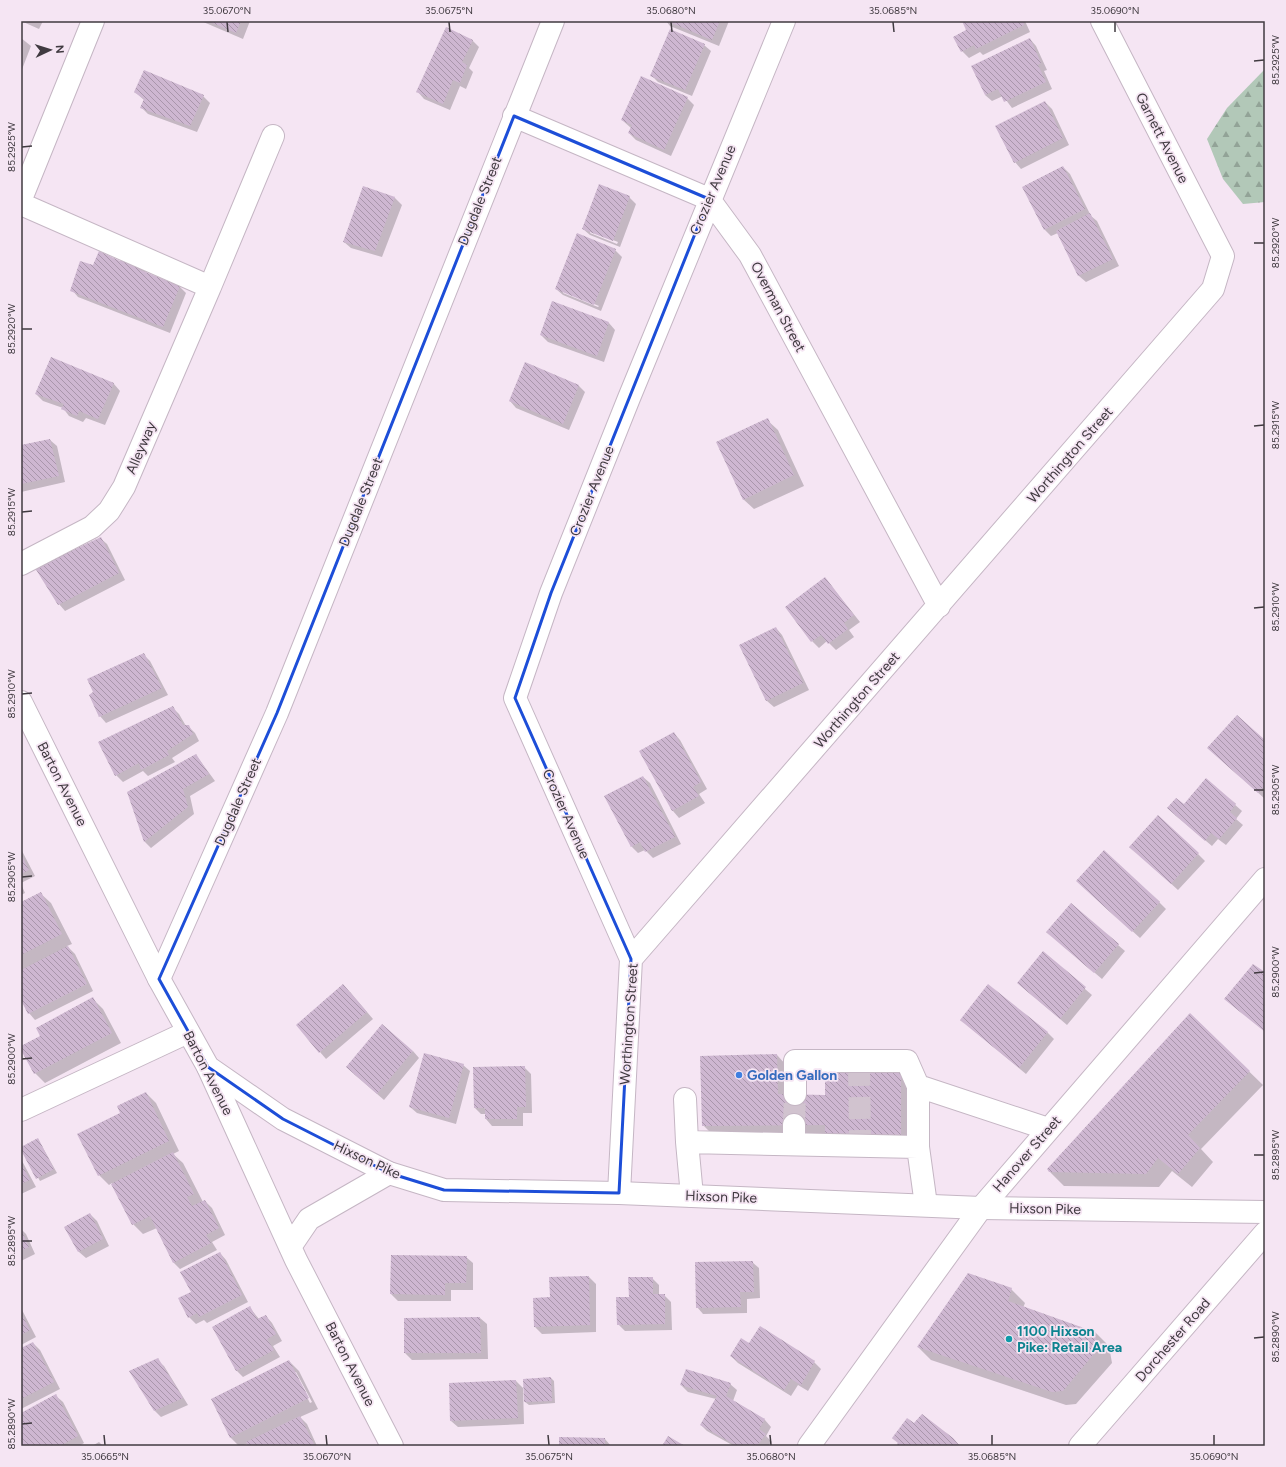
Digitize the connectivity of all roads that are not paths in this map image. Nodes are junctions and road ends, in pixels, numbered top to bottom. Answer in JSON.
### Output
{"nodes":[{"id":1,"x":93,"y":21,"type":"edge"},
{"id":2,"x":553,"y":21,"type":"edge"},
{"id":3,"x":784,"y":21,"type":"edge"},
{"id":4,"x":1102,"y":21,"type":"edge"},
{"id":5,"x":514,"y":116,"type":"junction"},
{"id":6,"x":273,"y":136,"type":"dead end"},
{"id":7,"x":21,"y":199,"type":"edge"},
{"id":8,"x":709,"y":199,"type":"junction"},
{"id":9,"x":21,"y":204,"type":"edge"},
{"id":10,"x":1223,"y":256,"type":"joint"},
{"id":11,"x":210,"y":287,"type":"junction"},
{"id":12,"x":21,"y":564,"type":"edge"},
{"id":13,"x":939,"y":606,"type":"junction"},
{"id":14,"x":21,"y":702,"type":"edge"},
{"id":15,"x":1265,"y":879,"type":"edge"},
{"id":16,"x":632,"y":959,"type":"junction"},
{"id":17,"x":159,"y":979,"type":"junction"},
{"id":18,"x":188,"y":1032,"type":"junction"},
{"id":19,"x":208,"y":1068,"type":"junction"},
{"id":20,"x":918,"y":1086,"type":"junction"},
{"id":21,"x":795,"y":1094,"type":"tunnel mouth"},
{"id":22,"x":685,"y":1099,"type":"dead end"},
{"id":23,"x":21,"y":1110,"type":"edge"},
{"id":24,"x":1048,"y":1130,"type":"junction"},
{"id":25,"x":687,"y":1142,"type":"junction"},
{"id":26,"x":918,"y":1147,"type":"junction"},
{"id":27,"x":389,"y":1173,"type":"junction"},
{"id":28,"x":619,"y":1193,"type":"junction"},
{"id":29,"x":692,"y":1196,"type":"junction"},
{"id":30,"x":926,"y":1206,"type":"junction"},
{"id":31,"x":981,"y":1208,"type":"junction"},
{"id":32,"x":1265,"y":1212,"type":"edge"},
{"id":33,"x":1265,"y":1234,"type":"edge"},
{"id":34,"x":290,"y":1247,"type":"junction"},
{"id":35,"x":392,"y":1446,"type":"edge"},
{"id":36,"x":809,"y":1446,"type":"edge"},
{"id":37,"x":1080,"y":1446,"type":"edge"}],
"edges":[{"from":1,"to":7,"type":"street"},
{"from":2,"to":5,"type":"street","name":"Dugdale Street"},
{"from":3,"to":8,"type":"street","name":"Crozier Avenue"},
{"from":4,"to":10,"type":"street","name":"Garnett Avenue"},
{"from":5,"to":8,"type":"street"},
{"from":5,"to":17,"type":"street","name":"Dugdale Street"},
{"from":6,"to":11,"type":"street","name":"Alleyway"},
{"from":8,"to":13,"type":"street","name":"Overman Street"},
{"from":8,"to":16,"type":"street","name":"Crozier Avenue"},
{"from":9,"to":11,"type":"street"},
{"from":10,"to":13,"type":"street","name":"Worthington Street"},
{"from":11,"to":12,"type":"street","name":"Alleyway"},
{"from":13,"to":16,"type":"street","name":"Worthington Street"},
{"from":14,"to":17,"type":"street","name":"Barton Avenue"},
{"from":15,"to":24,"type":"street","name":"Hanover Street"},
{"from":16,"to":28,"type":"street","name":"Worthington Street"},
{"from":17,"to":18,"type":"street","name":"Barton Avenue"},
{"from":18,"to":19,"type":"street","name":"Barton Avenue"},
{"from":18,"to":23,"type":"street"},
{"from":19,"to":27,"type":"street","name":"Hixson Pike"},
{"from":19,"to":34,"type":"street","name":"Barton Avenue"},
{"from":20,"to":21,"type":"street"},
{"from":20,"to":24,"type":"street"},
{"from":20,"to":26,"type":"street"},
{"from":22,"to":25,"type":"street"},
{"from":24,"to":31,"type":"street","name":"Hanover Street"},
{"from":25,"to":26,"type":"street"},
{"from":25,"to":29,"type":"street"},
{"from":26,"to":30,"type":"street"},
{"from":27,"to":28,"type":"street","name":"Hixson Pike"},
{"from":27,"to":34,"type":"street"},
{"from":28,"to":29,"type":"street","name":"Hixson Pike"},
{"from":29,"to":30,"type":"street","name":"Hixson Pike"},
{"from":30,"to":31,"type":"street","name":"Hixson Pike"},
{"from":31,"to":32,"type":"street","name":"Hixson Pike"},
{"from":31,"to":36,"type":"street","name":"Hanover Street"},
{"from":33,"to":37,"type":"street","name":"Dorchester Road"},
{"from":34,"to":35,"type":"street","name":"Barton Avenue"}]}
